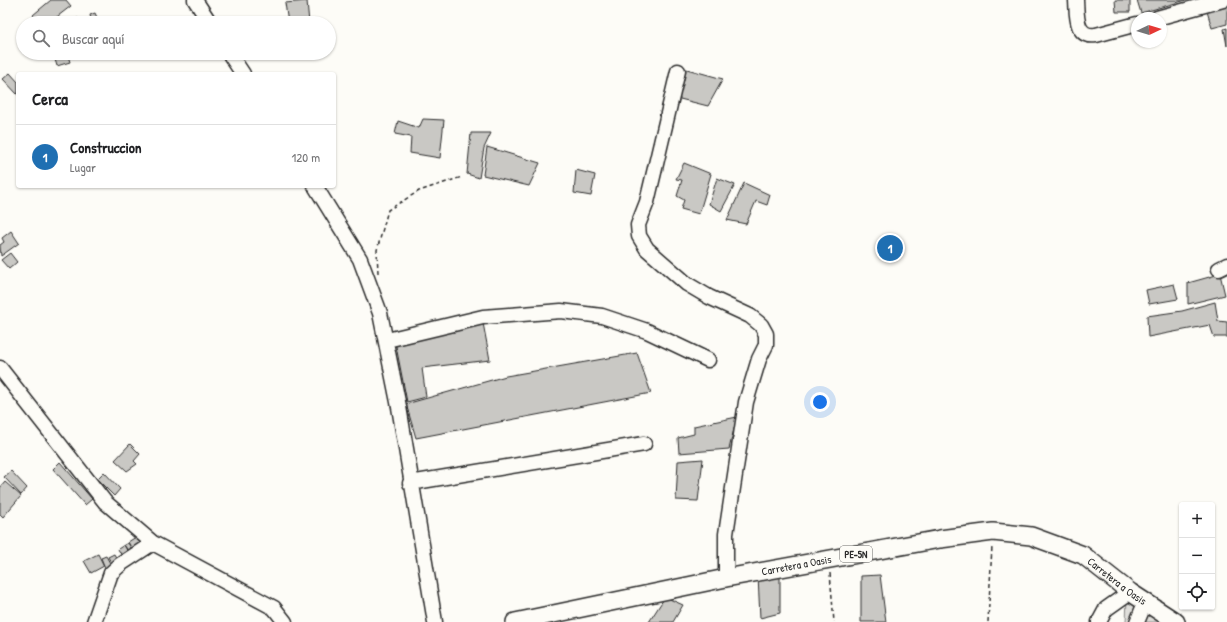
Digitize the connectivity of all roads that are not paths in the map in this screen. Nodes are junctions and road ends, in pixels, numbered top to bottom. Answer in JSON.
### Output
{"nodes":[{"id":1,"x":195,"y":0,"type":"edge"},
{"id":2,"x":1076,"y":0,"type":"edge"},
{"id":3,"x":1223,"y":0,"type":"edge"},
{"id":4,"x":1167,"y":15,"type":"edge"},
{"id":5,"x":205,"y":16,"type":"edge"},
{"id":6,"x":1131,"y":26,"type":"edge"},
{"id":7,"x":234,"y":60,"type":"edge"},
{"id":8,"x":678,"y":71,"type":"dead end"},
{"id":9,"x":242,"y":72,"type":"edge"},
{"id":10,"x":316,"y":188,"type":"edge"},
{"id":11,"x":387,"y":340,"type":"junction"},
{"id":12,"x":708,"y":360,"type":"dead end"},
{"id":13,"x":0,"y":368,"type":"edge"},
{"id":14,"x":644,"y":444,"type":"dead end"},
{"id":15,"x":410,"y":483,"type":"junction"},
{"id":16,"x":153,"y":543,"type":"junction"},
{"id":17,"x":726,"y":578,"type":"junction"},
{"id":18,"x":1130,"y":592,"type":"junction"},
{"id":19,"x":1145,"y":603,"type":"junction"},
{"id":20,"x":94,"y":622,"type":"edge"},
{"id":21,"x":285,"y":622,"type":"edge"},
{"id":22,"x":434,"y":622,"type":"edge"},
{"id":23,"x":515,"y":622,"type":"edge"},
{"id":24,"x":1099,"y":622,"type":"edge"},
{"id":25,"x":1138,"y":622,"type":"edge"},
{"id":26,"x":1176,"y":622,"type":"edge"}],
"edges":[{"from":1,"to":5,"type":"street"},
{"from":2,"to":6,"type":"street"},
{"from":3,"to":4,"type":"street"},
{"from":7,"to":9,"type":"street"},
{"from":8,"to":17,"type":"street"},
{"from":10,"to":11,"type":"street"},
{"from":11,"to":12,"type":"street"},
{"from":11,"to":15,"type":"street"},
{"from":13,"to":16,"type":"street"},
{"from":14,"to":15,"type":"street"},
{"from":15,"to":22,"type":"street"},
{"from":16,"to":20,"type":"street"},
{"from":16,"to":21,"type":"street"},
{"from":17,"to":18,"type":"main road","name":"Carretera a Oasis","number":"PE-5N"},
{"from":17,"to":23,"type":"main road","name":"Carretera a Oasis","number":"PE-5N"},
{"from":18,"to":19,"type":"main road","name":"Carretera a Oasis","number":"PE-5N"},
{"from":18,"to":24,"type":"street"},
{"from":19,"to":25,"type":"street"},
{"from":19,"to":26,"type":"main road","name":"Carretera a Oasis","number":"PE-5N"}]}
